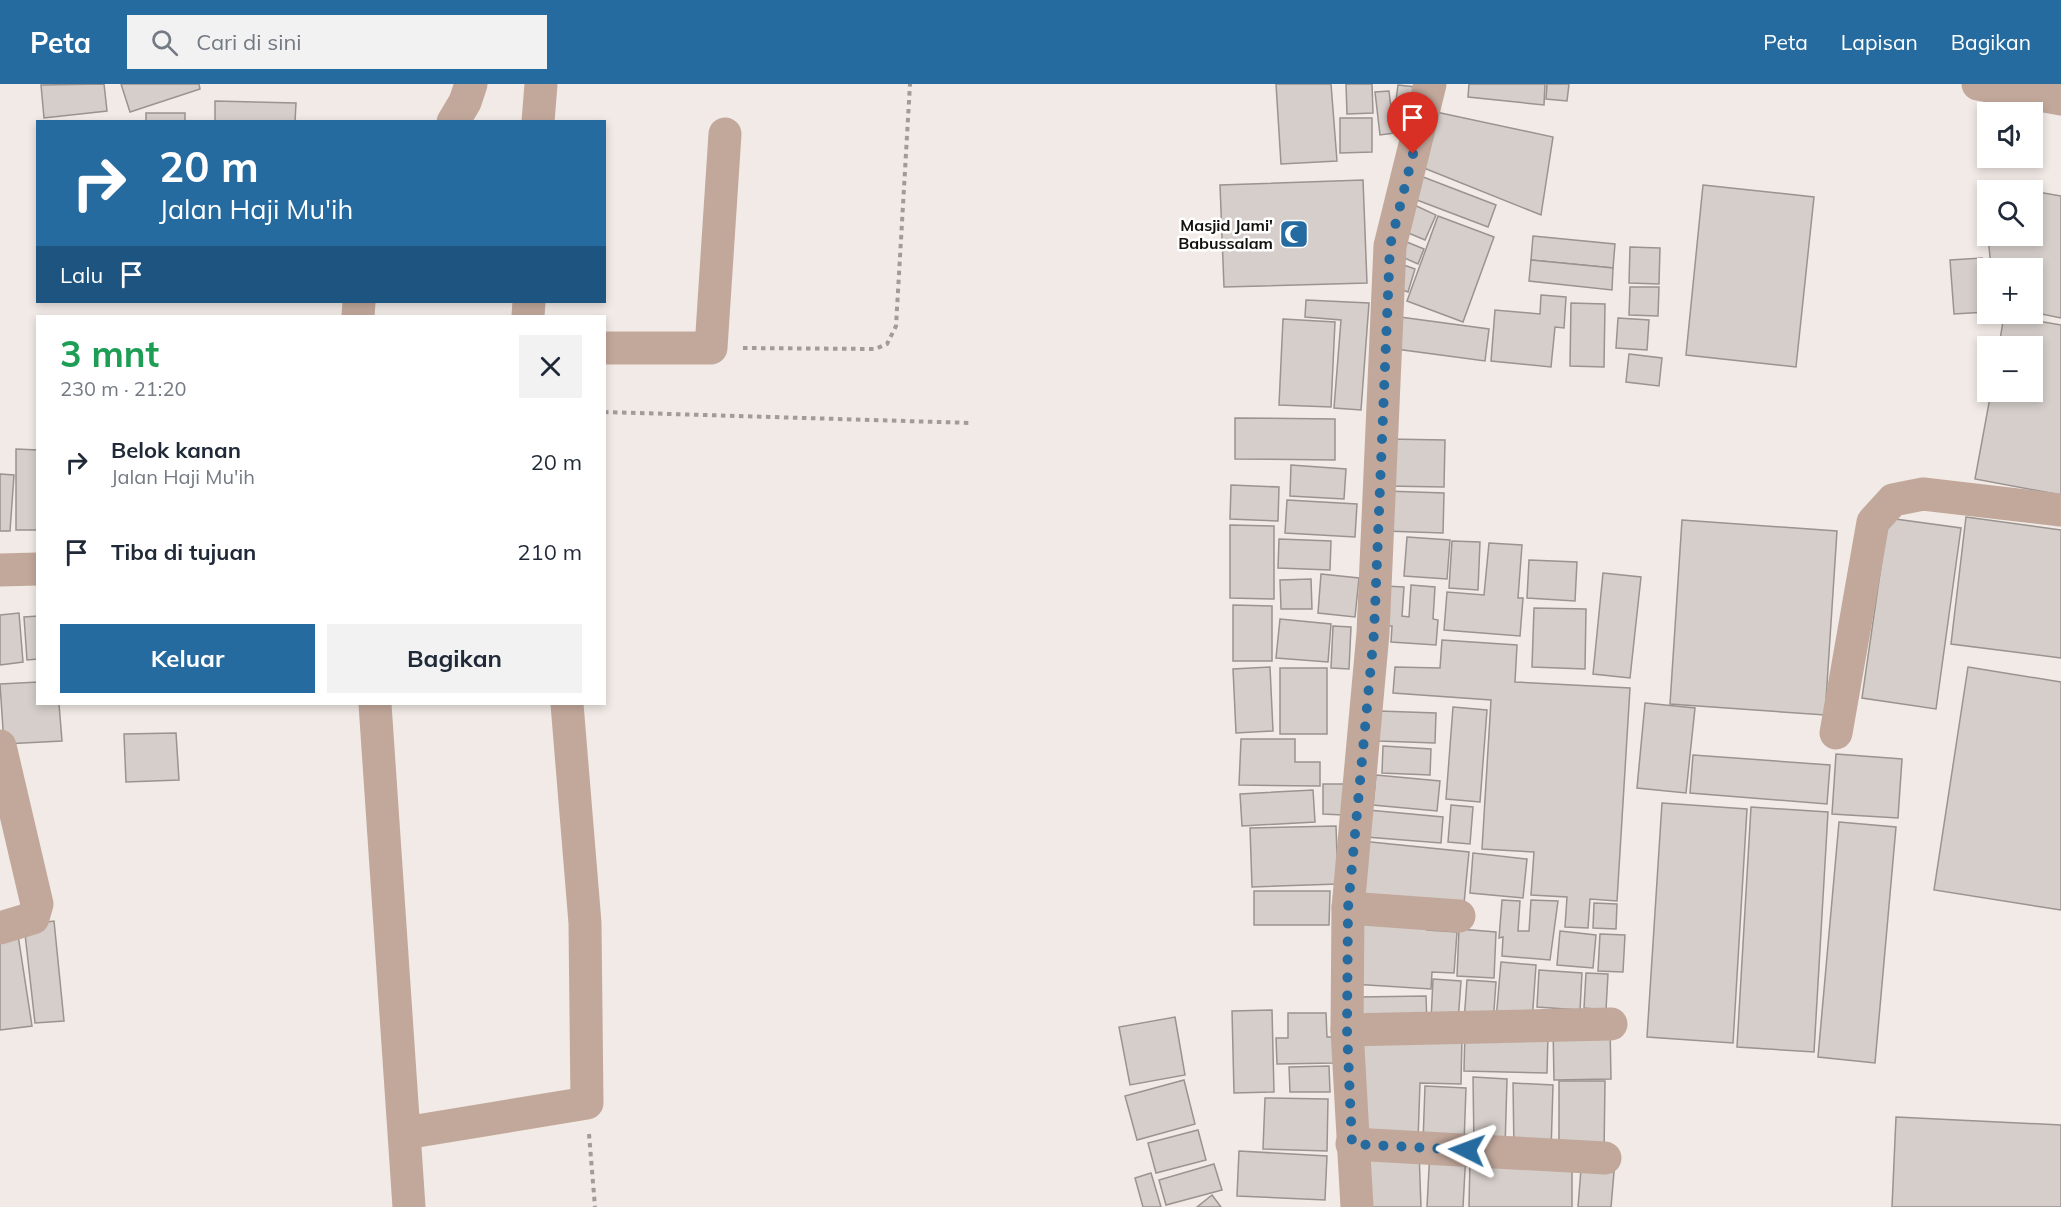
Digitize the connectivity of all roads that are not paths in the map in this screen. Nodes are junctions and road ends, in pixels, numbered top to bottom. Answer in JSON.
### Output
{"nodes":[{"id":1,"x":471,"y":84,"type":"edge"},
{"id":2,"x":541,"y":84,"type":"edge"},
{"id":3,"x":1430,"y":84,"type":"edge"},
{"id":4,"x":1978,"y":84,"type":"edge"},
{"id":5,"x":2061,"y":99,"type":"edge"},
{"id":6,"x":454,"y":120,"type":"edge"},
{"id":7,"x":538,"y":120,"type":"edge"},
{"id":8,"x":725,"y":134,"type":"dead end"},
{"id":9,"x":606,"y":348,"type":"edge"},
{"id":10,"x":2061,"y":510,"type":"edge"},
{"id":11,"x":36,"y":569,"type":"edge"},
{"id":12,"x":0,"y":570,"type":"edge"},
{"id":13,"x":375,"y":705,"type":"edge"},
{"id":14,"x":567,"y":705,"type":"edge"},
{"id":15,"x":1836,"y":733,"type":"dead end"},
{"id":16,"x":0,"y":746,"type":"edge"},
{"id":17,"x":1348,"y":908,"type":"junction"},
{"id":18,"x":1459,"y":916,"type":"dead end"},
{"id":19,"x":0,"y":928,"type":"edge"},
{"id":20,"x":1611,"y":1024,"type":"dead end"},
{"id":21,"x":1347,"y":1030,"type":"junction"},
{"id":22,"x":405,"y":1133,"type":"junction"},
{"id":23,"x":1352,"y":1144,"type":"junction"},
{"id":24,"x":1605,"y":1158,"type":"dead end"},
{"id":25,"x":409,"y":1207,"type":"edge"},
{"id":26,"x":1357,"y":1207,"type":"edge"}],
"edges":[{"from":1,"to":6,"type":"street"},
{"from":2,"to":7,"type":"street"},
{"from":3,"to":17,"type":"street"},
{"from":4,"to":5,"type":"street"},
{"from":8,"to":9,"type":"street"},
{"from":10,"to":15,"type":"street"},
{"from":11,"to":12,"type":"street"},
{"from":13,"to":22,"type":"street"},
{"from":14,"to":22,"type":"street"},
{"from":16,"to":19,"type":"street"},
{"from":17,"to":18,"type":"street"},
{"from":17,"to":21,"type":"street"},
{"from":20,"to":21,"type":"street"},
{"from":21,"to":23,"type":"street"},
{"from":22,"to":25,"type":"street"},
{"from":23,"to":24,"type":"street"},
{"from":23,"to":26,"type":"street"}]}
